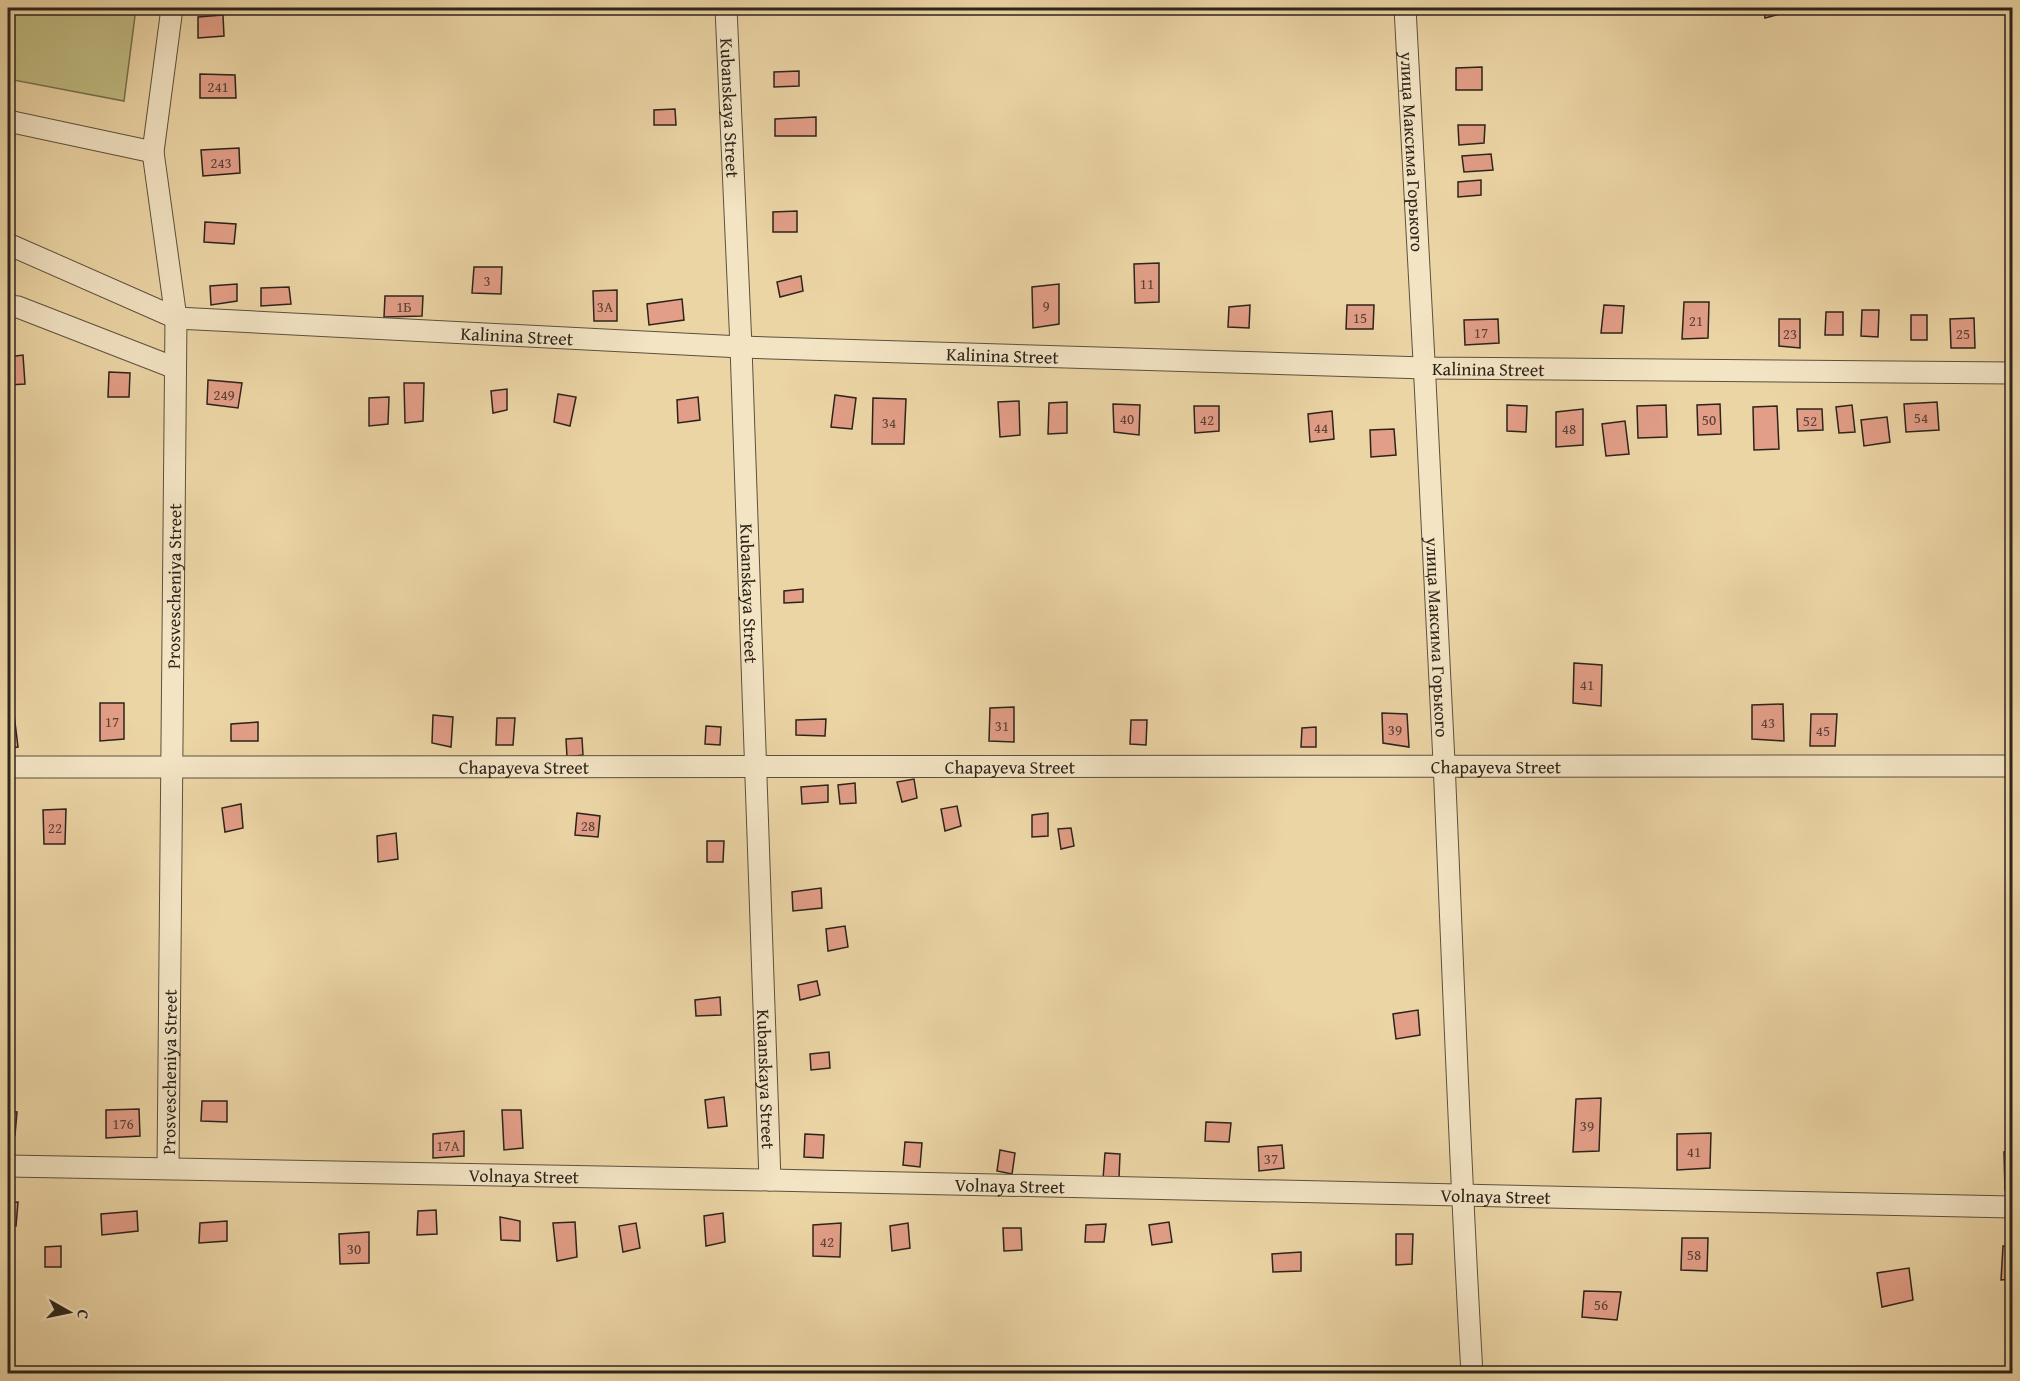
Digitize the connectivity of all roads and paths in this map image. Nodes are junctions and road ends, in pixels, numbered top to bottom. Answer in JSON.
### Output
{"nodes":[{"id":1,"x":172,"y":8,"type":"edge"},
{"id":2,"x":726,"y":8,"type":"edge"},
{"id":3,"x":1405,"y":8,"type":"edge"},
{"id":4,"x":8,"y":121,"type":"edge"},
{"id":5,"x":153,"y":152,"type":"junction"},
{"id":6,"x":8,"y":244,"type":"edge"},
{"id":7,"x":8,"y":306,"type":"edge"},
{"id":8,"x":176,"y":318,"type":"junction"},
{"id":9,"x":741,"y":347,"type":"junction"},
{"id":10,"x":175,"y":368,"type":"junction"},
{"id":11,"x":1425,"y":368,"type":"junction"},
{"id":12,"x":2013,"y":372,"type":"edge"},
{"id":13,"x":1444,"y":765,"type":"junction"},
{"id":14,"x":172,"y":766,"type":"junction"},
{"id":15,"x":756,"y":766,"type":"junction"},
{"id":16,"x":2013,"y":766,"type":"edge"},
{"id":17,"x":8,"y":767,"type":"edge"},
{"id":18,"x":8,"y":1166,"type":"edge"},
{"id":19,"x":168,"y":1168,"type":"junction"},
{"id":20,"x":770,"y":1180,"type":"junction"},
{"id":21,"x":1461,"y":1194,"type":"junction"},
{"id":22,"x":2013,"y":1207,"type":"edge"},
{"id":23,"x":1472,"y":1374,"type":"edge"}],
"edges":[{"from":1,"to":5,"type":"street","name":"Prosvescheniya Street"},
{"from":2,"to":9,"type":"street","name":"Kubanskaya Street"},
{"from":3,"to":11,"type":"street","name":"улица Максима Горького"},
{"from":4,"to":5,"type":"street"},
{"from":5,"to":8,"type":"street","name":"Prosvescheniya Street"},
{"from":6,"to":8,"type":"street","name":"Kalinina Street"},
{"from":7,"to":10,"type":"street"},
{"from":8,"to":9,"type":"street","name":"Kalinina Street"},
{"from":8,"to":10,"type":"street","name":"Prosvescheniya Street"},
{"from":9,"to":11,"type":"street","name":"Kalinina Street"},
{"from":9,"to":15,"type":"street","name":"Kubanskaya Street"},
{"from":10,"to":14,"type":"street","name":"Prosvescheniya Street"},
{"from":11,"to":12,"type":"street","name":"Kalinina Street"},
{"from":11,"to":13,"type":"street","name":"улица Максима Горького"},
{"from":13,"to":15,"type":"street","name":"Chapayeva Street"},
{"from":13,"to":16,"type":"street","name":"Chapayeva Street"},
{"from":13,"to":21,"type":"street","name":"улица Максима Горького"},
{"from":14,"to":15,"type":"street","name":"Chapayeva Street"},
{"from":14,"to":17,"type":"street","name":"Chapayeva Street"},
{"from":14,"to":19,"type":"street","name":"Prosvescheniya Street"},
{"from":15,"to":20,"type":"street","name":"Kubanskaya Street"},
{"from":18,"to":19,"type":"street","name":"Volnaya Street"},
{"from":19,"to":20,"type":"street","name":"Volnaya Street"},
{"from":20,"to":21,"type":"street","name":"Volnaya Street"},
{"from":21,"to":22,"type":"street","name":"Volnaya Street"},
{"from":21,"to":23,"type":"street","name":"улица Максима Горького"}]}
